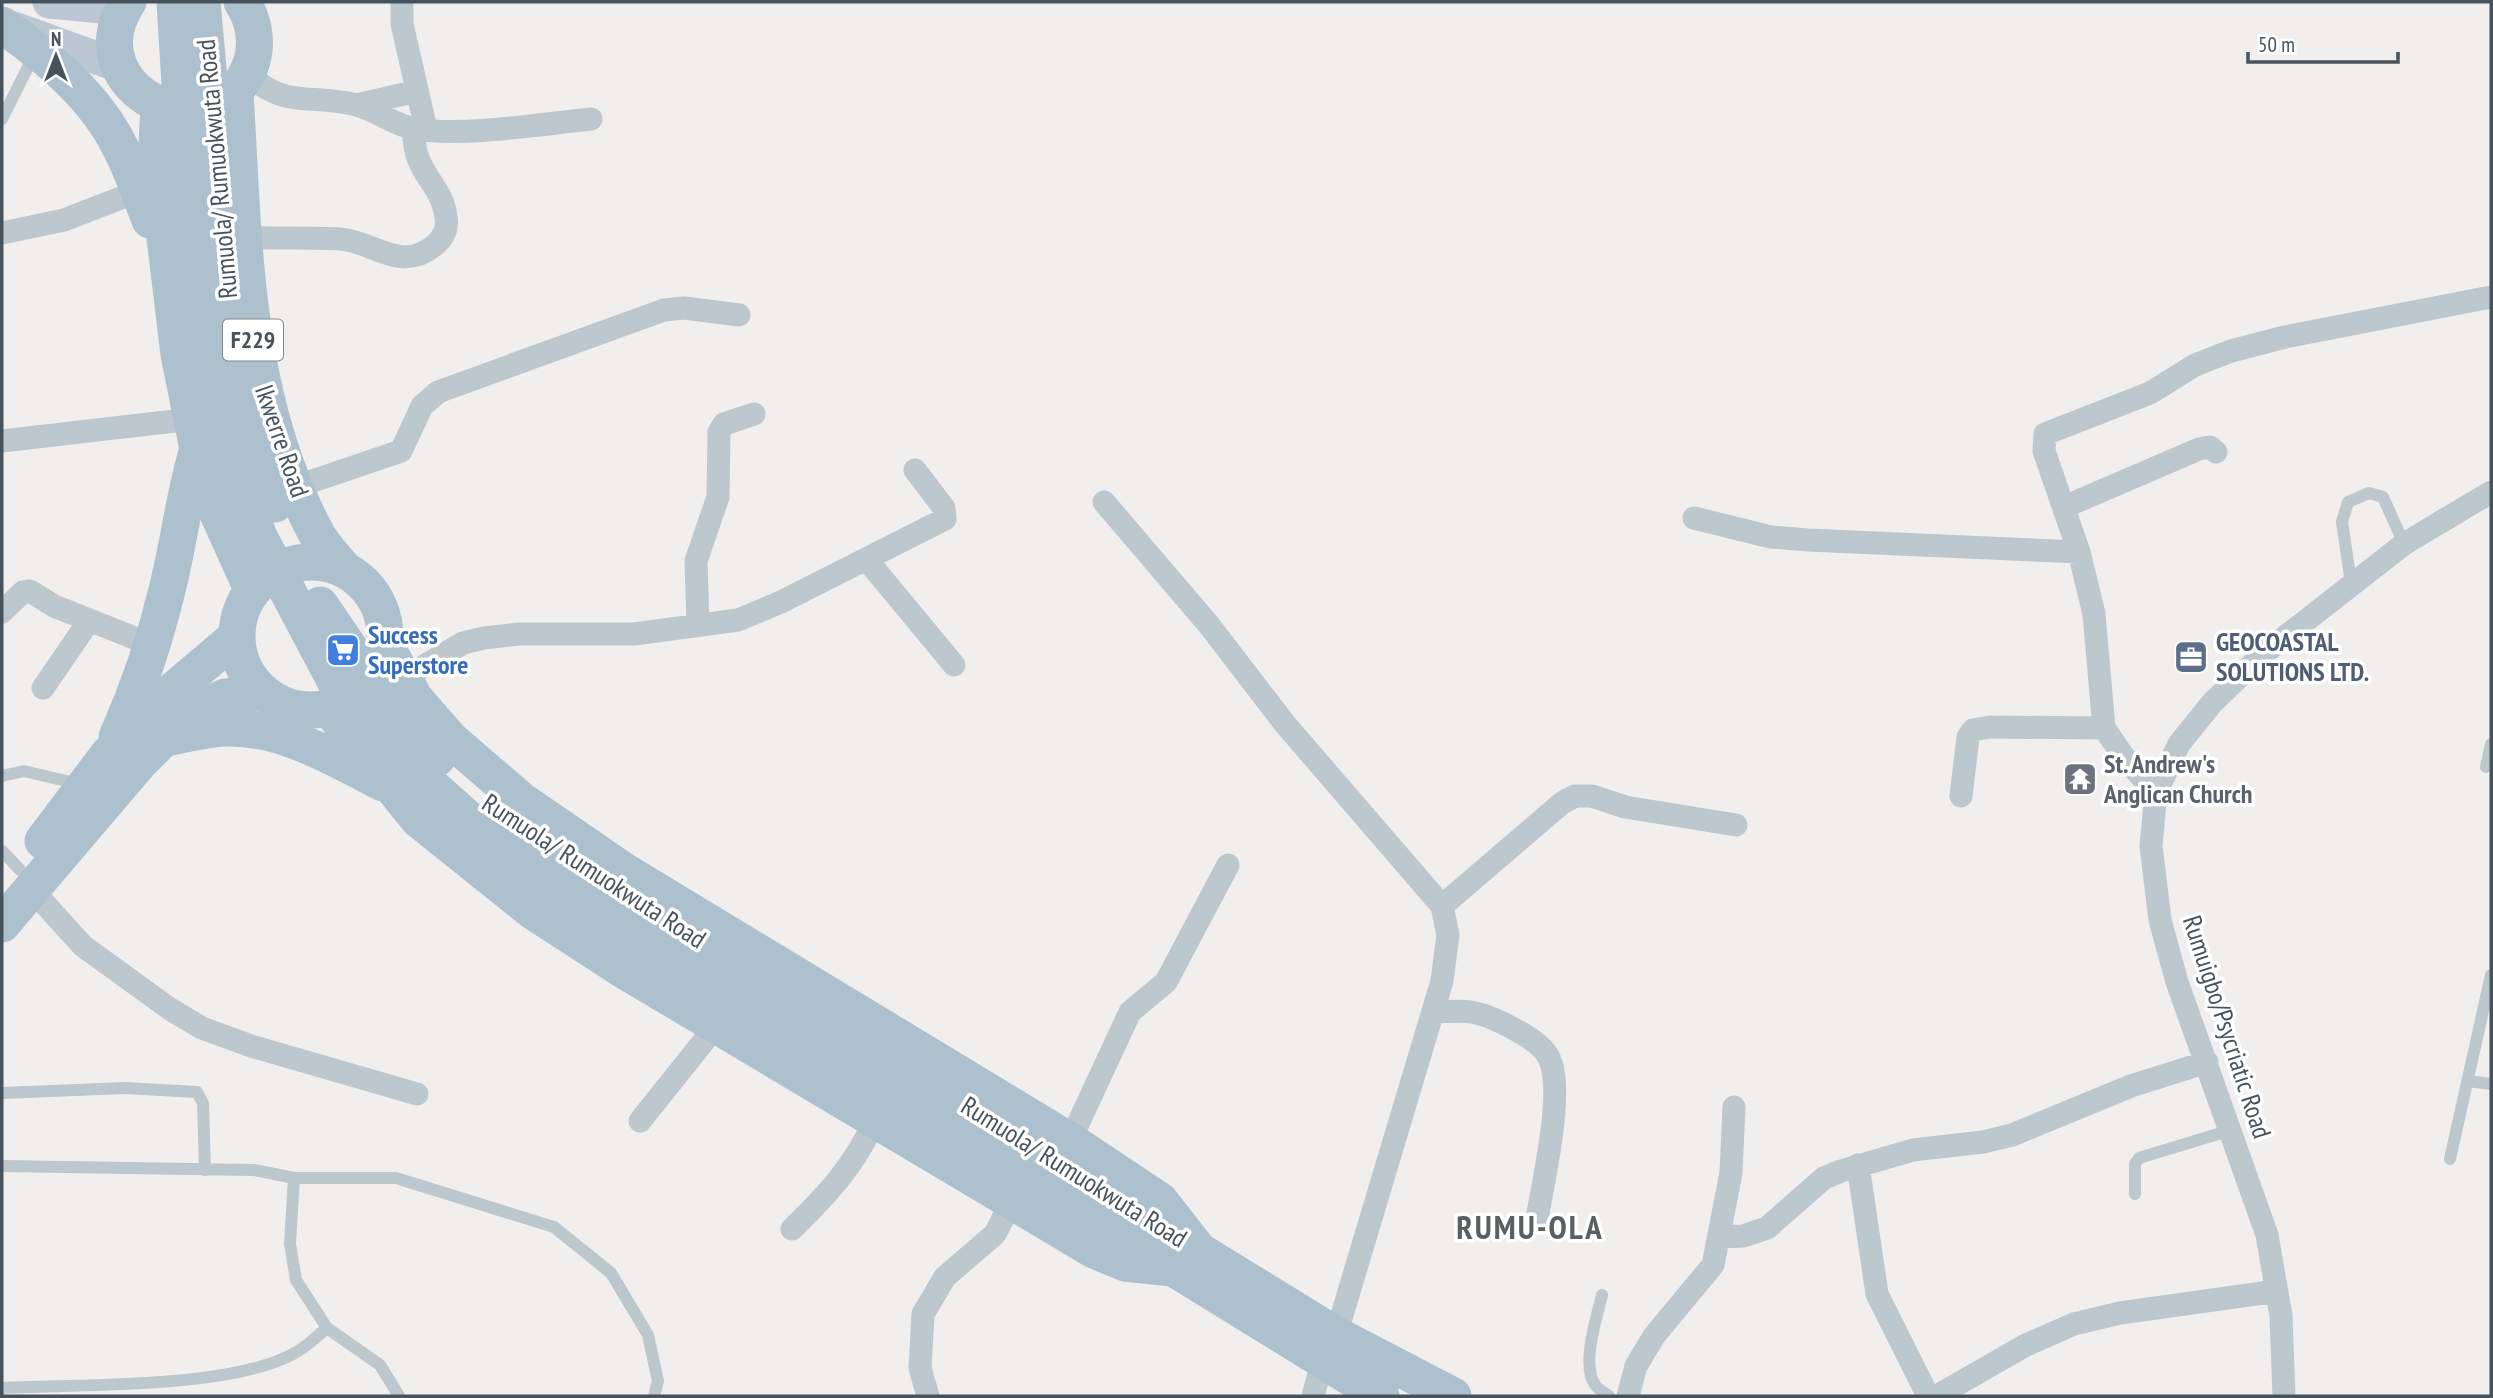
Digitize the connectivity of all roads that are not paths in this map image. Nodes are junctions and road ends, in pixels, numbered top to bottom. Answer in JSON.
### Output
{"nodes":[{"id":1,"x":49,"y":2,"type":"edge"},
{"id":2,"x":175,"y":2,"type":"edge"},
{"id":3,"x":202,"y":2,"type":"edge"},
{"id":4,"x":242,"y":2,"type":"edge"},
{"id":5,"x":402,"y":2,"type":"edge"},
{"id":6,"x":126,"y":6,"type":"edge"},
{"id":7,"x":2,"y":24,"type":"edge"},
{"id":8,"x":37,"y":50,"type":"junction"},
{"id":9,"x":119,"y":66,"type":"junction"},
{"id":10,"x":241,"y":83,"type":"junction"},
{"id":11,"x":417,"y":91,"type":"junction"},
{"id":12,"x":357,"y":105,"type":"junction"},
{"id":13,"x":159,"y":106,"type":"junction"},
{"id":14,"x":2,"y":119,"type":"edge"},
{"id":15,"x":591,"y":119,"type":"dead end"},
{"id":16,"x":420,"y":129,"type":"junction"},
{"id":17,"x":139,"y":191,"type":"junction"},
{"id":18,"x":2,"y":233,"type":"edge"},
{"id":19,"x":244,"y":237,"type":"junction"},
{"id":20,"x":170,"y":272,"type":"junction"},
{"id":21,"x":2491,"y":297,"type":"edge"},
{"id":22,"x":739,"y":315,"type":"dead end"},
{"id":23,"x":754,"y":414,"type":"dead end"},
{"id":24,"x":195,"y":434,"type":"junction"},
{"id":25,"x":2,"y":441,"type":"edge"},
{"id":26,"x":2216,"y":452,"type":"dead end"},
{"id":27,"x":915,"y":470,"type":"dead end"},
{"id":28,"x":295,"y":486,"type":"junction"},
{"id":29,"x":2491,"y":492,"type":"edge"},
{"id":30,"x":1104,"y":502,"type":"dead end"},
{"id":31,"x":2064,"y":507,"type":"junction"},
{"id":32,"x":1694,"y":518,"type":"dead end"},
{"id":33,"x":2404,"y":544,"type":"junction"},
{"id":34,"x":2079,"y":552,"type":"junction"},
{"id":35,"x":867,"y":560,"type":"junction"},
{"id":36,"x":344,"y":569,"type":"junction"},
{"id":37,"x":2351,"y":583,"type":"junction"},
{"id":38,"x":252,"y":589,"type":"junction"},
{"id":39,"x":2,"y":612,"type":"edge"},
{"id":40,"x":89,"y":621,"type":"junction"},
{"id":41,"x":698,"y":625,"type":"junction"},
{"id":42,"x":236,"y":637,"type":"junction"},
{"id":43,"x":385,"y":644,"type":"junction"},
{"id":44,"x":152,"y":645,"type":"junction"},
{"id":45,"x":954,"y":665,"type":"dead end"},
{"id":46,"x":404,"y":678,"type":"junction"},
{"id":47,"x":43,"y":688,"type":"dead end"},
{"id":48,"x":263,"y":692,"type":"junction"},
{"id":49,"x":329,"y":708,"type":"junction"},
{"id":50,"x":2105,"y":728,"type":"junction"},
{"id":51,"x":162,"y":739,"type":"junction"},
{"id":52,"x":2491,"y":744,"type":"edge"},
{"id":53,"x":108,"y":755,"type":"junction"},
{"id":54,"x":2486,"y":766,"type":"dead end"},
{"id":55,"x":2,"y":776,"type":"edge"},
{"id":56,"x":86,"y":786,"type":"junction"},
{"id":57,"x":394,"y":789,"type":"junction"},
{"id":58,"x":2156,"y":793,"type":"junction"},
{"id":59,"x":1961,"y":796,"type":"dead end"},
{"id":60,"x":1736,"y":825,"type":"dead end"},
{"id":61,"x":1228,"y":865,"type":"dead end"},
{"id":62,"x":14,"y":876,"type":"edge"},
{"id":63,"x":1442,"y":906,"type":"junction"},
{"id":64,"x":2,"y":924,"type":"edge"},
{"id":65,"x":2491,"y":975,"type":"edge"},
{"id":66,"x":1433,"y":1012,"type":"junction"},
{"id":67,"x":716,"y":1026,"type":"junction"},
{"id":68,"x":2207,"y":1062,"type":"junction"},
{"id":69,"x":2468,"y":1081,"type":"junction"},
{"id":70,"x":2491,"y":1084,"type":"edge"},
{"id":71,"x":2,"y":1093,"type":"edge"},
{"id":72,"x":417,"y":1094,"type":"dead end"},
{"id":73,"x":1734,"y":1107,"type":"dead end"},
{"id":74,"x":875,"y":1120,"type":"junction"},
{"id":75,"x":640,"y":1121,"type":"dead end"},
{"id":76,"x":2231,"y":1130,"type":"junction"},
{"id":77,"x":1070,"y":1141,"type":"junction"},
{"id":78,"x":2450,"y":1159,"type":"dead end"},
{"id":79,"x":1858,"y":1165,"type":"junction"},
{"id":80,"x":2,"y":1166,"type":"edge"},
{"id":81,"x":205,"y":1170,"type":"junction"},
{"id":82,"x":294,"y":1178,"type":"junction"},
{"id":83,"x":2135,"y":1194,"type":"dead end"},
{"id":84,"x":1012,"y":1201,"type":"junction"},
{"id":85,"x":1537,"y":1219,"type":"dead end"},
{"id":86,"x":792,"y":1229,"type":"dead end"},
{"id":87,"x":1720,"y":1237,"type":"junction"},
{"id":88,"x":1179,"y":1255,"type":"junction"},
{"id":89,"x":2277,"y":1291,"type":"junction"},
{"id":90,"x":1602,"y":1295,"type":"dead end"},
{"id":91,"x":327,"y":1328,"type":"junction"},
{"id":92,"x":1324,"y":1365,"type":"edge"},
{"id":93,"x":2,"y":1388,"type":"edge"},
{"id":94,"x":399,"y":1396,"type":"edge"},
{"id":95,"x":654,"y":1396,"type":"edge"},
{"id":96,"x":928,"y":1396,"type":"edge"},
{"id":97,"x":1381,"y":1396,"type":"edge"},
{"id":98,"x":1454,"y":1396,"type":"edge"},
{"id":99,"x":1609,"y":1396,"type":"edge"},
{"id":100,"x":1628,"y":1396,"type":"edge"},
{"id":101,"x":1928,"y":1396,"type":"edge"},
{"id":102,"x":1937,"y":1396,"type":"edge"},
{"id":103,"x":2284,"y":1396,"type":"edge"}],
"edges":[{"from":1,"to":6,"type":"main road"},
{"from":2,"to":88,"type":"main road","name":"Rumuola/ Rumuokwuta Road","bridge":true},
{"from":3,"to":88,"type":"main road","name":"Rumuola/ Rumuokwuta Road","bridge":true},
{"from":4,"to":10,"type":"main road","name":"Ikwerre Road"},
{"from":5,"to":11,"type":"street"},
{"from":6,"to":9,"type":"main road"},
{"from":7,"to":8,"type":"main road"},
{"from":7,"to":9,"type":"main road"},
{"from":8,"to":14,"type":"lane"},
{"from":8,"to":17,"type":"main road"},
{"from":9,"to":13,"type":"main road"},
{"from":10,"to":12,"type":"street"},
{"from":10,"to":13,"type":"main road"},
{"from":10,"to":19,"type":"main road","name":"Ikwerre Road","number":"F229"},
{"from":11,"to":12,"type":"street"},
{"from":11,"to":16,"type":"street"},
{"from":12,"to":16,"type":"street"},
{"from":13,"to":20,"type":"main road"},
{"from":15,"to":16,"type":"street"},
{"from":16,"to":19,"type":"street"},
{"from":17,"to":18,"type":"street"},
{"from":17,"to":20,"type":"main road"},
{"from":19,"to":28,"type":"main road","name":"Ikwerre Road","number":"F229"},
{"from":20,"to":24,"type":"main road"},
{"from":21,"to":31,"type":"street"},
{"from":22,"to":28,"type":"street"},
{"from":23,"to":41,"type":"street"},
{"from":24,"to":25,"type":"street"},
{"from":24,"to":38,"type":"main road"},
{"from":24,"to":44,"type":"main road"},
{"from":26,"to":31,"type":"street"},
{"from":27,"to":35,"type":"street"},
{"from":28,"to":36,"type":"main road","name":"Ikwerre Road","number":"F229"},
{"from":29,"to":33,"type":"street","name":"Rumuigbo/Psycriatic Road"},
{"from":30,"to":63,"type":"street"},
{"from":31,"to":34,"type":"street"},
{"from":32,"to":34,"type":"street"},
{"from":33,"to":37,"type":"street","name":"Rumuigbo/Psycriatic Road"},
{"from":33,"to":37,"type":"lane"},
{"from":34,"to":50,"type":"street"},
{"from":35,"to":41,"type":"street"},
{"from":35,"to":45,"type":"street"},
{"from":36,"to":38,"type":"main road"},
{"from":36,"to":43,"type":"main road","number":"F229"},
{"from":37,"to":58,"type":"street","name":"Rumuigbo/Psycriatic Road"},
{"from":38,"to":42,"type":"main road"},
{"from":39,"to":40,"type":"street"},
{"from":40,"to":44,"type":"street"},
{"from":40,"to":47,"type":"street"},
{"from":41,"to":46,"type":"street"},
{"from":42,"to":48,"type":"main road"},
{"from":42,"to":53,"type":"main road"},
{"from":43,"to":46,"type":"main road"},
{"from":43,"to":49,"type":"main road","number":"F229"},
{"from":44,"to":53,"type":"main road"},
{"from":46,"to":77,"type":"main road"},
{"from":48,"to":49,"type":"main road"},
{"from":48,"to":51,"type":"main road"},
{"from":49,"to":57,"type":"main road"},
{"from":50,"to":58,"type":"street"},
{"from":50,"to":59,"type":"street"},
{"from":51,"to":57,"type":"main road"},
{"from":51,"to":62,"type":"main road"},
{"from":52,"to":54,"type":"lane"},
{"from":53,"to":56,"type":"main road"},
{"from":55,"to":56,"type":"lane"},
{"from":56,"to":62,"type":"main road"},
{"from":57,"to":67,"type":"main road"},
{"from":58,"to":68,"type":"street","name":"Rumuigbo/Psycriatic Road"},
{"from":60,"to":63,"type":"street"},
{"from":61,"to":77,"type":"street"},
{"from":62,"to":64,"type":"main road"},
{"from":62,"to":72,"type":"street"},
{"from":63,"to":66,"type":"street"},
{"from":65,"to":69,"type":"lane"},
{"from":66,"to":85,"type":"street"},
{"from":66,"to":92,"type":"street"},
{"from":67,"to":74,"type":"main road"},
{"from":67,"to":75,"type":"street"},
{"from":68,"to":76,"type":"street","name":"Rumuigbo/Psycriatic Road"},
{"from":68,"to":79,"type":"street"},
{"from":69,"to":70,"type":"lane"},
{"from":69,"to":78,"type":"lane"},
{"from":71,"to":81,"type":"lane"},
{"from":73,"to":87,"type":"street"},
{"from":74,"to":84,"type":"main road"},
{"from":74,"to":86,"type":"street"},
{"from":76,"to":83,"type":"lane"},
{"from":76,"to":89,"type":"street","name":"Rumuigbo/Psycriatic Road"},
{"from":77,"to":88,"type":"main road"},
{"from":79,"to":87,"type":"street"},
{"from":79,"to":101,"type":"street"},
{"from":80,"to":81,"type":"lane"},
{"from":81,"to":82,"type":"lane"},
{"from":82,"to":91,"type":"lane"},
{"from":82,"to":95,"type":"lane"},
{"from":84,"to":88,"type":"main road"},
{"from":84,"to":96,"type":"street"},
{"from":87,"to":100,"type":"street"},
{"from":88,"to":92,"type":"main road","name":"Rumuola/ Rumuokwuta Road"},
{"from":89,"to":102,"type":"street"},
{"from":89,"to":103,"type":"street","name":"Rumuigbo/Psycriatic Road"},
{"from":90,"to":99,"type":"lane"},
{"from":91,"to":93,"type":"lane"},
{"from":91,"to":94,"type":"lane"},
{"from":92,"to":97,"type":"main road","name":"Rumuola/ Rumuokwuta Road"},
{"from":92,"to":98,"type":"main road","name":"Rumuola/ Rumuokwuta Road"}]}
